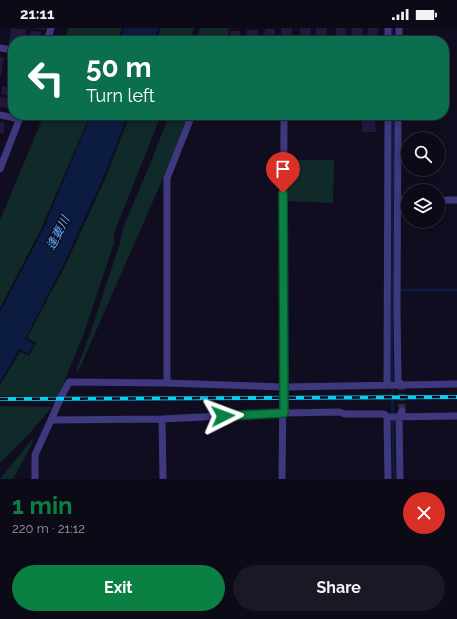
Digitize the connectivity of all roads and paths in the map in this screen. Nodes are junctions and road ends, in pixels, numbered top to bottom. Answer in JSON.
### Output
{"nodes":[{"id":1,"x":19,"y":120,"type":"edge"},
{"id":2,"x":190,"y":120,"type":"edge"},
{"id":3,"x":284,"y":120,"type":"edge"},
{"id":4,"x":388,"y":120,"type":"edge"},
{"id":5,"x":398,"y":120,"type":"edge"},
{"id":6,"x":0,"y":169,"type":"edge"},
{"id":7,"x":398,"y":200,"type":"joint"},
{"id":8,"x":445,"y":200,"type":"edge"},
{"id":9,"x":457,"y":200,"type":"edge"},
{"id":10,"x":167,"y":383,"type":"junction"},
{"id":11,"x":457,"y":384,"type":"edge"},
{"id":12,"x":387,"y":385,"type":"junction"},
{"id":13,"x":402,"y":385,"type":"junction"},
{"id":14,"x":283,"y":387,"type":"junction"},
{"id":15,"x":284,"y":413,"type":"junction"},
{"id":16,"x":400,"y":414,"type":"junction"},
{"id":17,"x":457,"y":416,"type":"edge"},
{"id":18,"x":387,"y":417,"type":"junction"},
{"id":19,"x":162,"y":419,"type":"junction"},
{"id":20,"x":51,"y":420,"type":"junction"},
{"id":21,"x":35,"y":479,"type":"edge"},
{"id":22,"x":163,"y":479,"type":"edge"},
{"id":23,"x":282,"y":479,"type":"edge"},
{"id":24,"x":388,"y":479,"type":"edge"},
{"id":25,"x":400,"y":479,"type":"edge"}],
"edges":[{"from":1,"to":6,"type":"street"},
{"from":2,"to":10,"type":"street"},
{"from":3,"to":14,"type":"street"},
{"from":4,"to":12,"type":"street"},
{"from":5,"to":7,"type":"street"},
{"from":7,"to":13,"type":"street"},
{"from":8,"to":9,"type":"street"},
{"from":10,"to":14,"type":"street"},
{"from":10,"to":20,"type":"street"},
{"from":11,"to":13,"type":"street"},
{"from":12,"to":13,"type":"street"},
{"from":12,"to":14,"type":"street"},
{"from":14,"to":15,"type":"street"},
{"from":15,"to":18,"type":"street"},
{"from":15,"to":19,"type":"street"},
{"from":15,"to":23,"type":"street"},
{"from":16,"to":17,"type":"street"},
{"from":16,"to":18,"type":"street"},
{"from":16,"to":25,"type":"street"},
{"from":18,"to":24,"type":"street"},
{"from":19,"to":20,"type":"street"},
{"from":19,"to":22,"type":"street"},
{"from":20,"to":21,"type":"street"}]}
